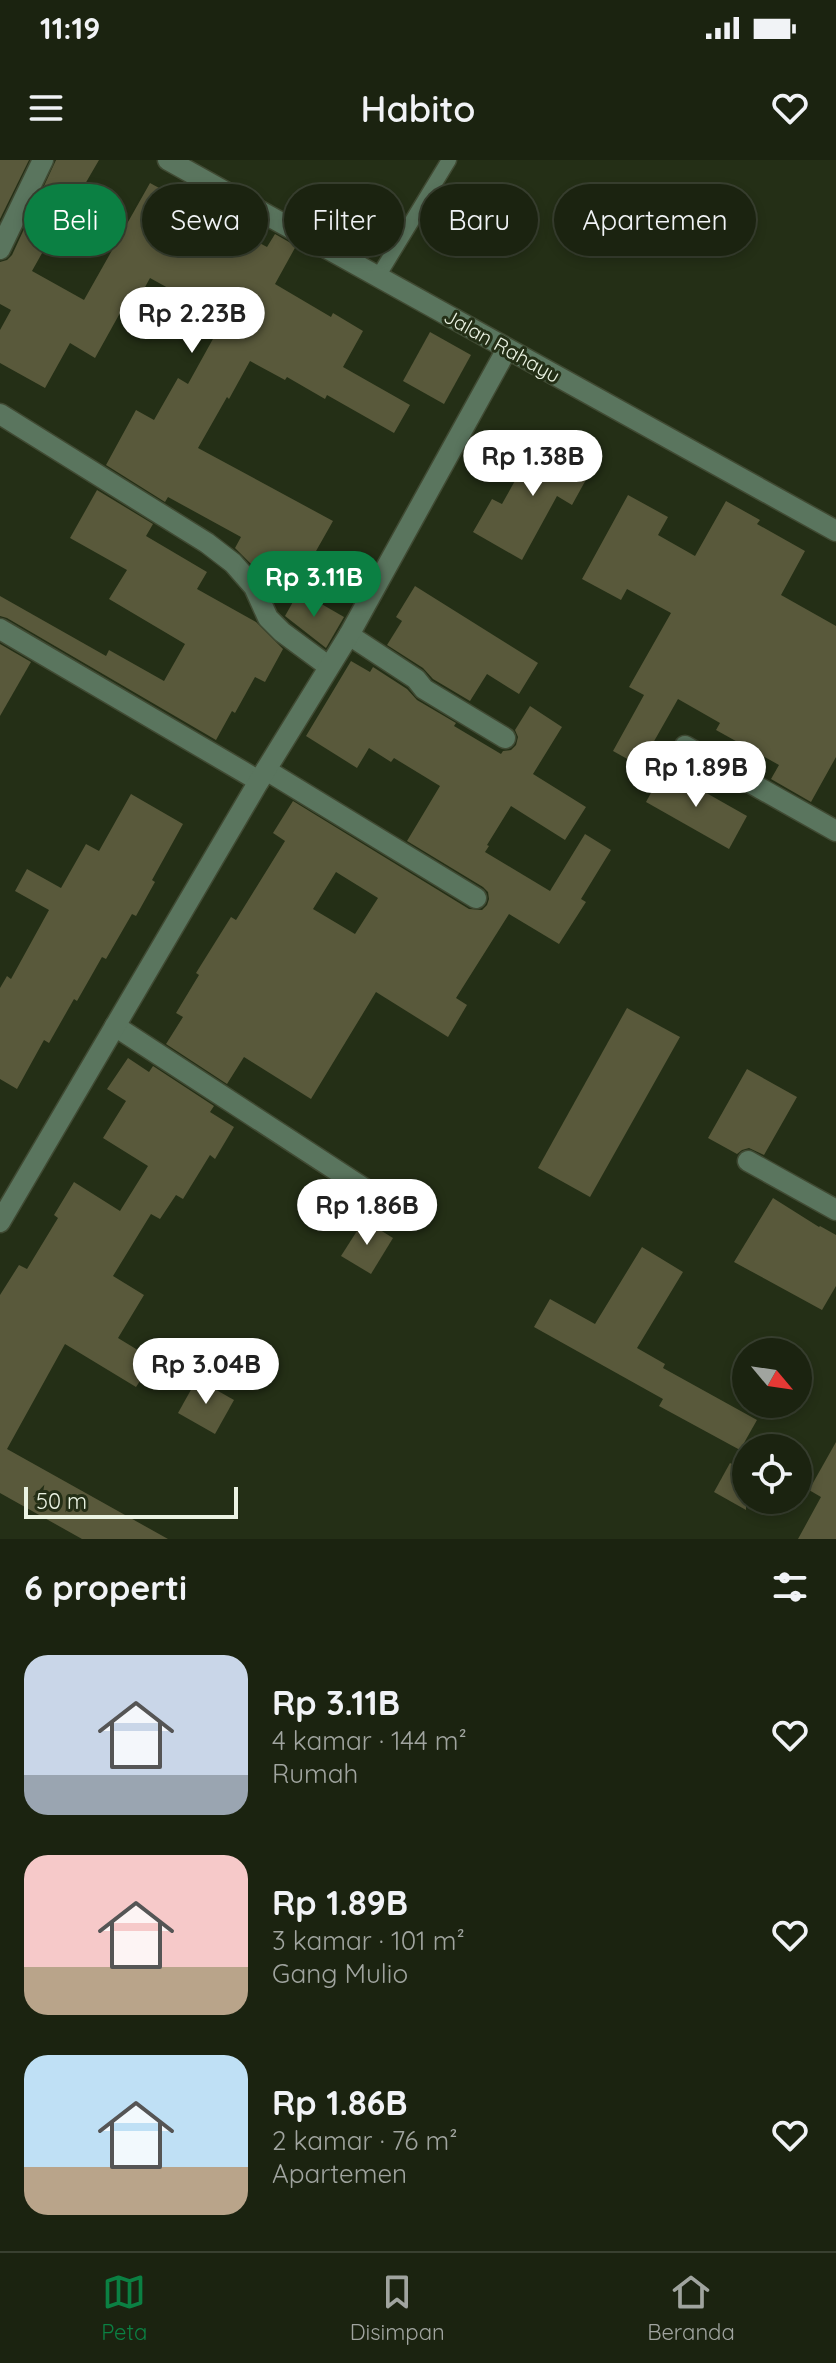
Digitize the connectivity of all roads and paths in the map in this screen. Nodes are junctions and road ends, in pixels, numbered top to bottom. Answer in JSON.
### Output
{"nodes":[{"id":1,"x":43,"y":160,"type":"edge"},
{"id":2,"x":168,"y":160,"type":"edge"},
{"id":3,"x":449,"y":160,"type":"edge"},
{"id":4,"x":0,"y":249,"type":"edge"},
{"id":5,"x":379,"y":275,"type":"junction"},
{"id":6,"x":507,"y":349,"type":"junction"},
{"id":7,"x":0,"y":414,"type":"edge"},
{"id":8,"x":836,"y":531,"type":"edge"},
{"id":9,"x":0,"y":629,"type":"edge"},
{"id":10,"x":349,"y":635,"type":"junction"},
{"id":11,"x":328,"y":666,"type":"junction"},
{"id":12,"x":505,"y":738,"type":"dead end"},
{"id":13,"x":685,"y":746,"type":"dead end"},
{"id":14,"x":262,"y":776,"type":"junction"},
{"id":15,"x":836,"y":831,"type":"edge"},
{"id":16,"x":476,"y":898,"type":"dead end"},
{"id":17,"x":115,"y":1026,"type":"junction"},
{"id":18,"x":748,"y":1161,"type":"dead end"},
{"id":19,"x":394,"y":1208,"type":"dead end"},
{"id":20,"x":836,"y":1210,"type":"edge"},
{"id":21,"x":0,"y":1222,"type":"edge"}],
"edges":[{"from":1,"to":4,"type":"street"},
{"from":2,"to":5,"type":"street","name":"Jalan Rahayu"},
{"from":3,"to":5,"type":"lane"},
{"from":5,"to":6,"type":"street","name":"Jalan Rahayu"},
{"from":6,"to":8,"type":"street","name":"Jalan Rahayu"},
{"from":6,"to":10,"type":"street"},
{"from":7,"to":11,"type":"street"},
{"from":9,"to":14,"type":"street"},
{"from":10,"to":11,"type":"street"},
{"from":10,"to":12,"type":"street"},
{"from":11,"to":14,"type":"street"},
{"from":13,"to":15,"type":"street"},
{"from":14,"to":16,"type":"street"},
{"from":14,"to":17,"type":"street"},
{"from":17,"to":19,"type":"street"},
{"from":17,"to":21,"type":"street"},
{"from":18,"to":20,"type":"street"}]}
